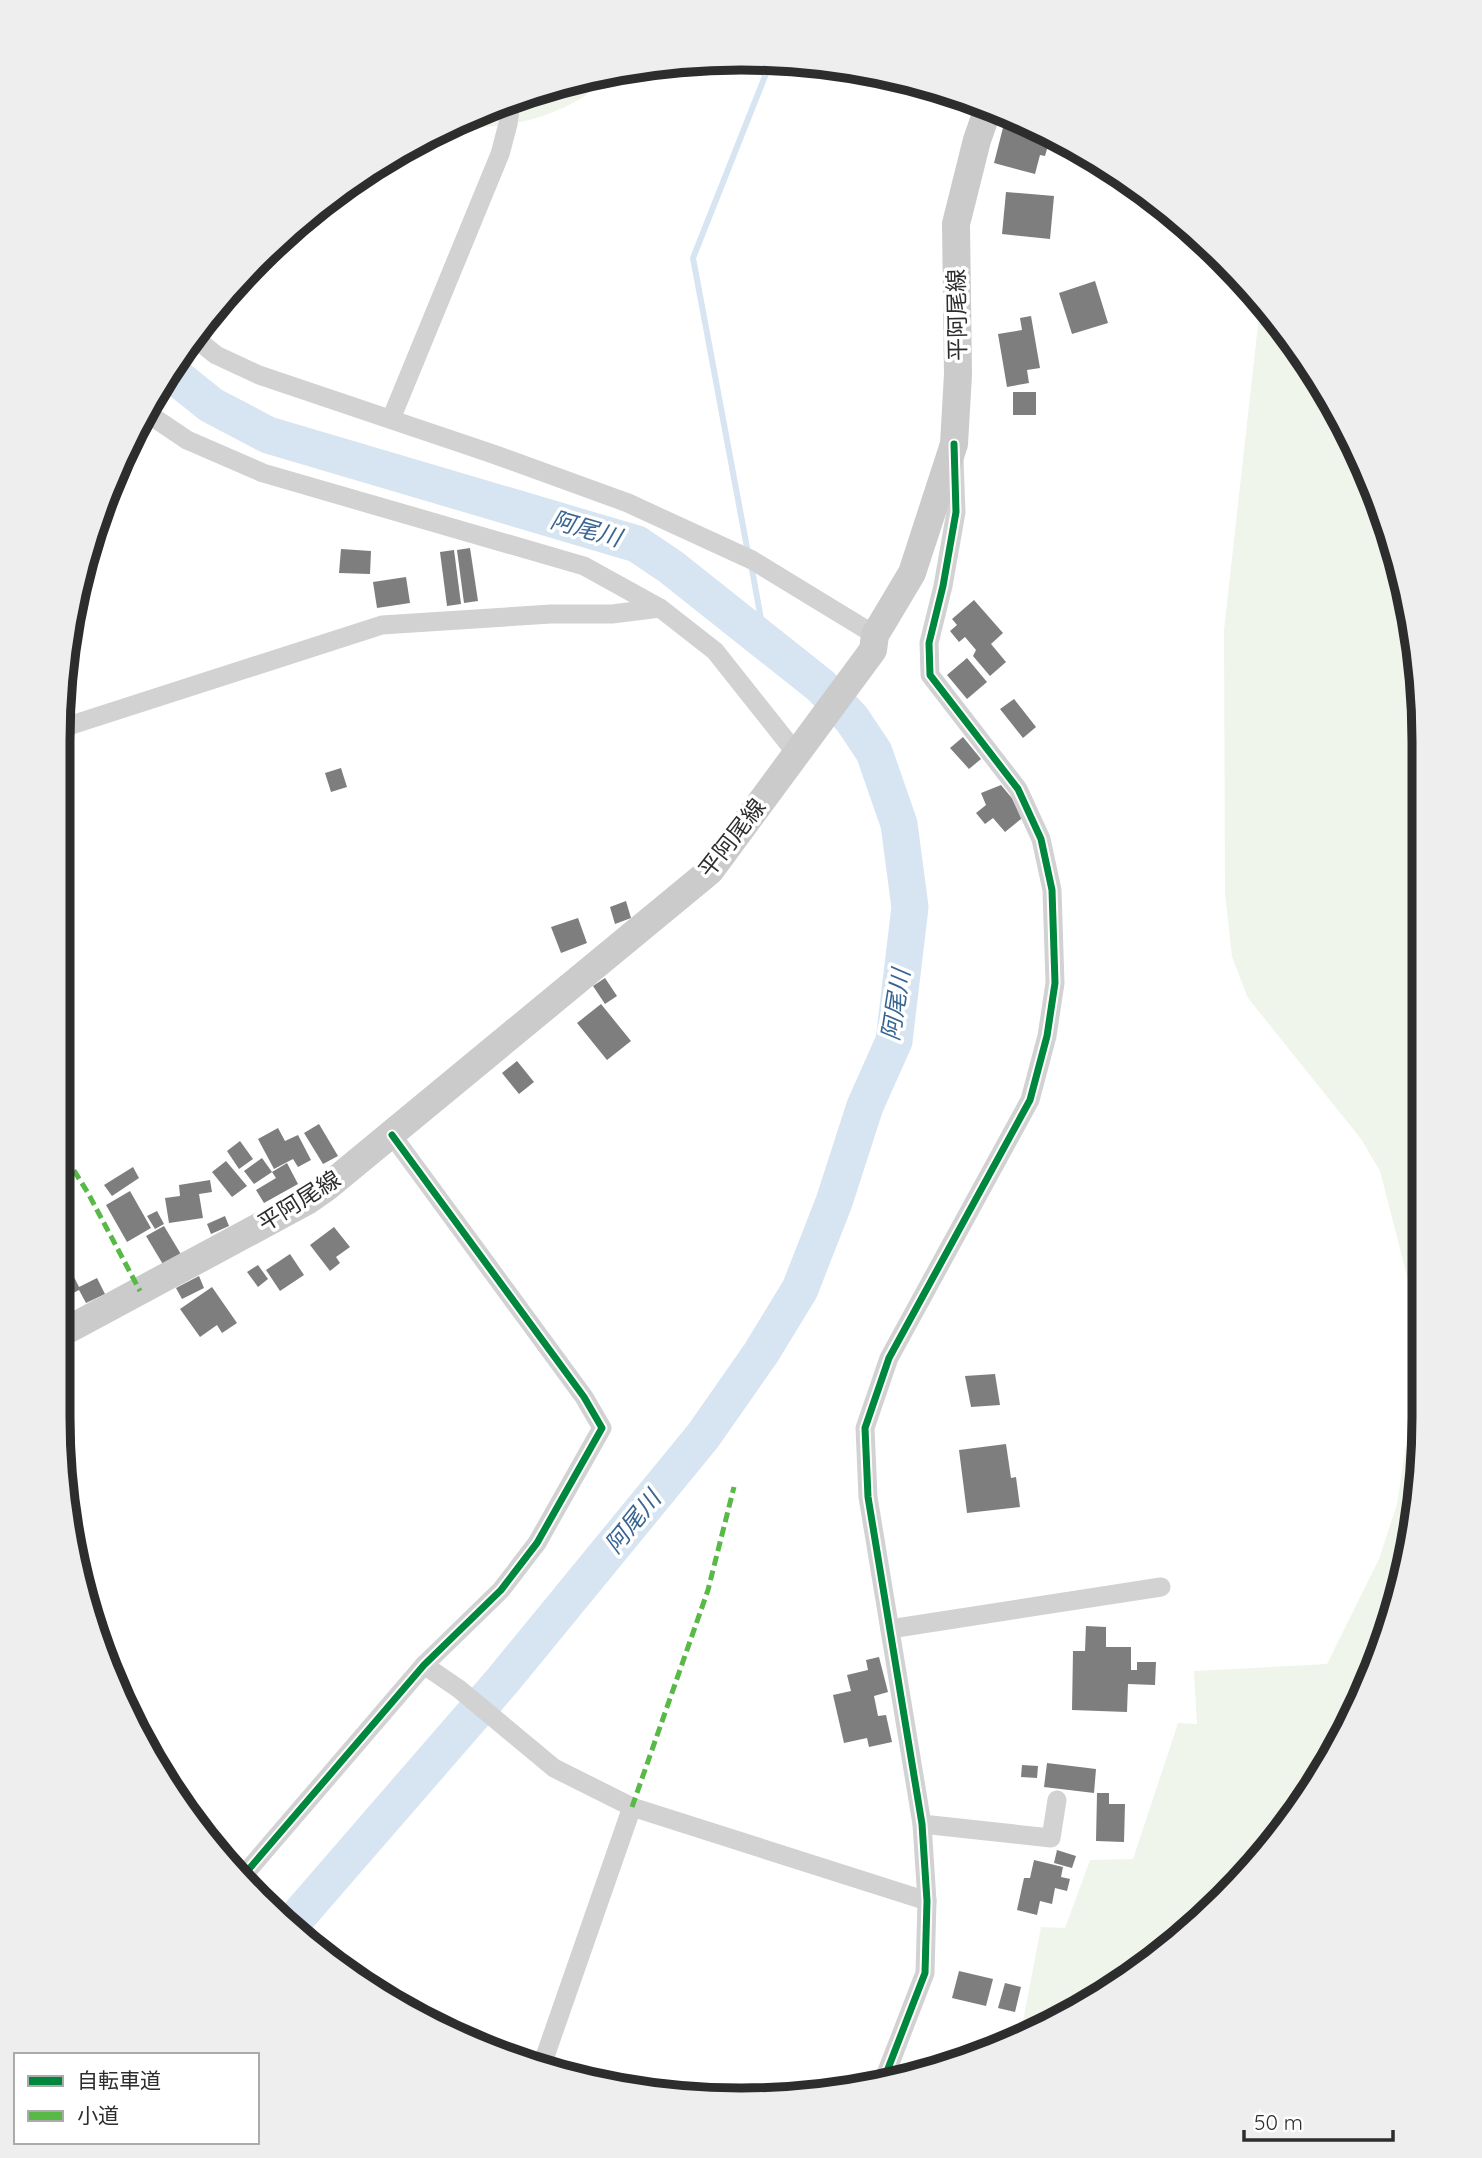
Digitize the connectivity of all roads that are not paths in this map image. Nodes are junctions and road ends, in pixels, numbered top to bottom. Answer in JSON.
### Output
{"nodes":[{"id":1,"x":510,"y":112,"type":"edge"},
{"id":2,"x":985,"y":116,"type":"edge"},
{"id":3,"x":201,"y":343,"type":"edge"},
{"id":4,"x":153,"y":417,"type":"edge"},
{"id":5,"x":391,"y":419,"type":"junction"},
{"id":6,"x":954,"y":444,"type":"junction"},
{"id":7,"x":660,"y":608,"type":"junction"},
{"id":8,"x":874,"y":642,"type":"junction"},
{"id":9,"x":70,"y":725,"type":"edge"},
{"id":10,"x":800,"y":748,"type":"junction"},
{"id":11,"x":392,"y":1135,"type":"junction"},
{"id":12,"x":70,"y":1329,"type":"edge"},
{"id":13,"x":1161,"y":1587,"type":"dead end"},
{"id":14,"x":890,"y":1629,"type":"junction"},
{"id":15,"x":424,"y":1665,"type":"junction"},
{"id":16,"x":1057,"y":1800,"type":"dead end"},
{"id":17,"x":632,"y":1807,"type":"junction"},
{"id":18,"x":922,"y":1825,"type":"junction"},
{"id":19,"x":248,"y":1870,"type":"edge"},
{"id":20,"x":927,"y":1901,"type":"junction"},
{"id":21,"x":544,"y":2058,"type":"edge"},
{"id":22,"x":887,"y":2072,"type":"edge"}],
"edges":[{"from":1,"to":5,"type":"street"},
{"from":2,"to":6,"type":"main road","name":"平阿尾線"},
{"from":3,"to":5,"type":"street"},
{"from":4,"to":7,"type":"street"},
{"from":5,"to":8,"type":"street"},
{"from":6,"to":8,"type":"main road","name":"平阿尾線"},
{"from":6,"to":14,"type":"street"},
{"from":7,"to":9,"type":"street"},
{"from":7,"to":10,"type":"street"},
{"from":8,"to":10,"type":"main road","name":"平阿尾線"},
{"from":10,"to":11,"type":"main road","name":"平阿尾線"},
{"from":11,"to":12,"type":"main road","name":"平阿尾線"},
{"from":11,"to":15,"type":"street"},
{"from":13,"to":14,"type":"street"},
{"from":14,"to":18,"type":"street"},
{"from":15,"to":17,"type":"street"},
{"from":15,"to":19,"type":"street"},
{"from":16,"to":18,"type":"street"},
{"from":17,"to":20,"type":"street"},
{"from":17,"to":21,"type":"street"},
{"from":18,"to":20,"type":"street"},
{"from":20,"to":22,"type":"street"}]}
